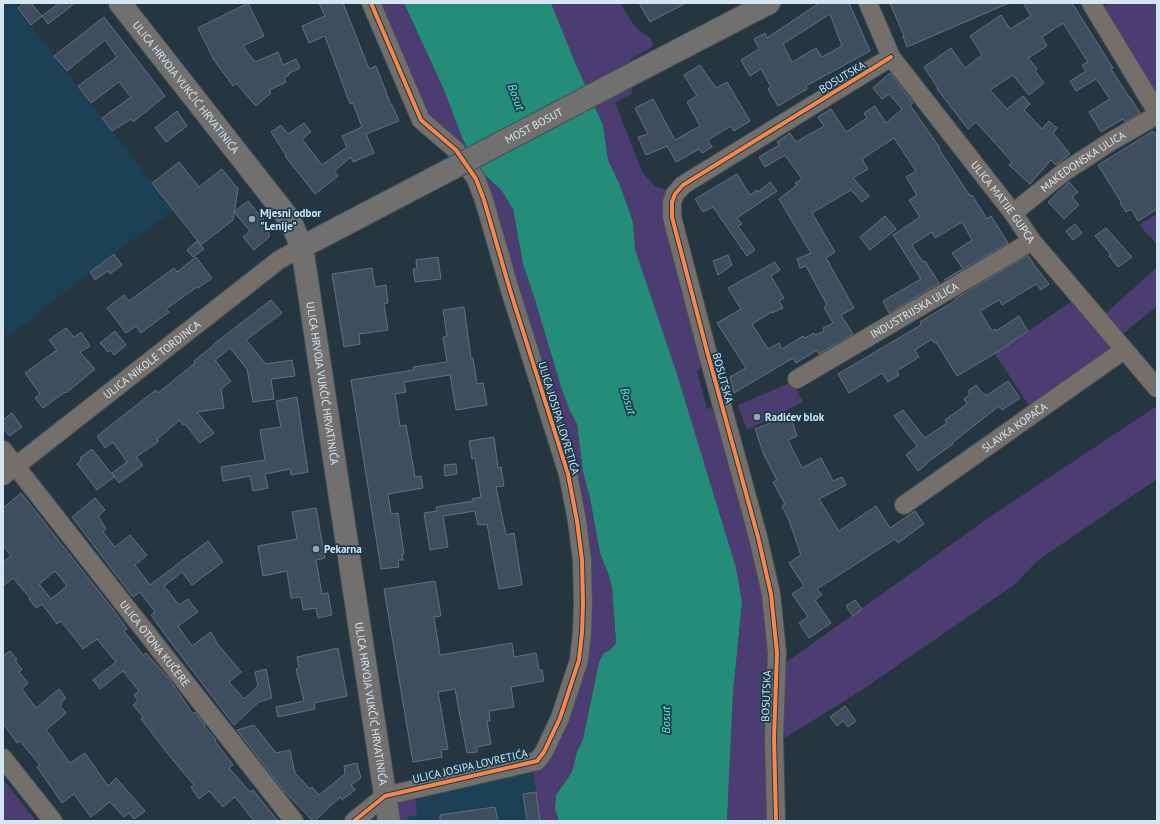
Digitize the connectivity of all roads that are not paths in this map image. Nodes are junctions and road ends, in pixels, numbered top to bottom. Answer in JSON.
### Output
{"nodes":[{"id":1,"x":120,"y":3,"type":"edge"},
{"id":2,"x":371,"y":3,"type":"edge"},
{"id":3,"x":769,"y":3,"type":"edge"},
{"id":4,"x":868,"y":3,"type":"edge"},
{"id":5,"x":1090,"y":3,"type":"edge"},
{"id":6,"x":891,"y":57,"type":"junction"},
{"id":7,"x":1157,"y":112,"type":"edge"},
{"id":8,"x":1157,"y":115,"type":"edge"},
{"id":9,"x":1013,"y":213,"type":"junction"},
{"id":10,"x":1032,"y":241,"type":"junction"},
{"id":11,"x":302,"y":247,"type":"junction"},
{"id":12,"x":1124,"y":350,"type":"junction"},
{"id":13,"x":797,"y":379,"type":"dead end"},
{"id":14,"x":1157,"y":388,"type":"edge"},
{"id":15,"x":3,"y":450,"type":"edge"},
{"id":16,"x":9,"y":471,"type":"edge"},
{"id":17,"x":904,"y":506,"type":"dead end"},
{"id":18,"x":3,"y":758,"type":"edge"},
{"id":19,"x":385,"y":796,"type":"junction"},
{"id":20,"x":53,"y":821,"type":"edge"},
{"id":21,"x":294,"y":821,"type":"edge"},
{"id":22,"x":354,"y":821,"type":"edge"},
{"id":23,"x":389,"y":821,"type":"edge"},
{"id":24,"x":776,"y":821,"type":"edge"}],
"edges":[{"from":1,"to":11,"type":"main road","name":"ULICA HRVOJA VUKČIĆ HRVATINIĆA"},
{"from":2,"to":19,"type":"street","name":"ULICA JOSIPA LOVRETIĆA"},
{"from":3,"to":11,"type":"main road","name":"MOST BOSUT","bridge":true},
{"from":4,"to":6,"type":"street","name":"ULICA MATIJE GUPCA"},
{"from":5,"to":7,"type":"street"},
{"from":6,"to":9,"type":"street","name":"ULICA MATIJE GUPCA"},
{"from":6,"to":24,"type":"street","name":"BOSUTSKA"},
{"from":8,"to":9,"type":"street","name":"MAKEDONSKA ULICA"},
{"from":9,"to":10,"type":"street","name":"ULICA MATIJE GUPCA"},
{"from":10,"to":12,"type":"street","name":"ULICA MATIJE GUPCA"},
{"from":10,"to":13,"type":"street","name":"INDUSTRIJSKA ULICA"},
{"from":11,"to":16,"type":"street","name":"ULICA NIKOLE TORDINCA"},
{"from":11,"to":19,"type":"main road","name":"ULICA HRVOJA VUKČIĆ HRVATINIĆA"},
{"from":12,"to":14,"type":"street","name":"ULICA MATIJE GUPCA"},
{"from":12,"to":17,"type":"street","name":"SLAVKA KOPAČA"},
{"from":15,"to":16,"type":"street","name":"ULICA OTONA KUČERE"},
{"from":16,"to":21,"type":"street","name":"ULICA OTONA KUČERE"},
{"from":18,"to":20,"type":"street"},
{"from":19,"to":22,"type":"street"},
{"from":19,"to":23,"type":"main road","name":"ULICA HRVOJA VUKČIĆ HRVATINIĆA"}]}
